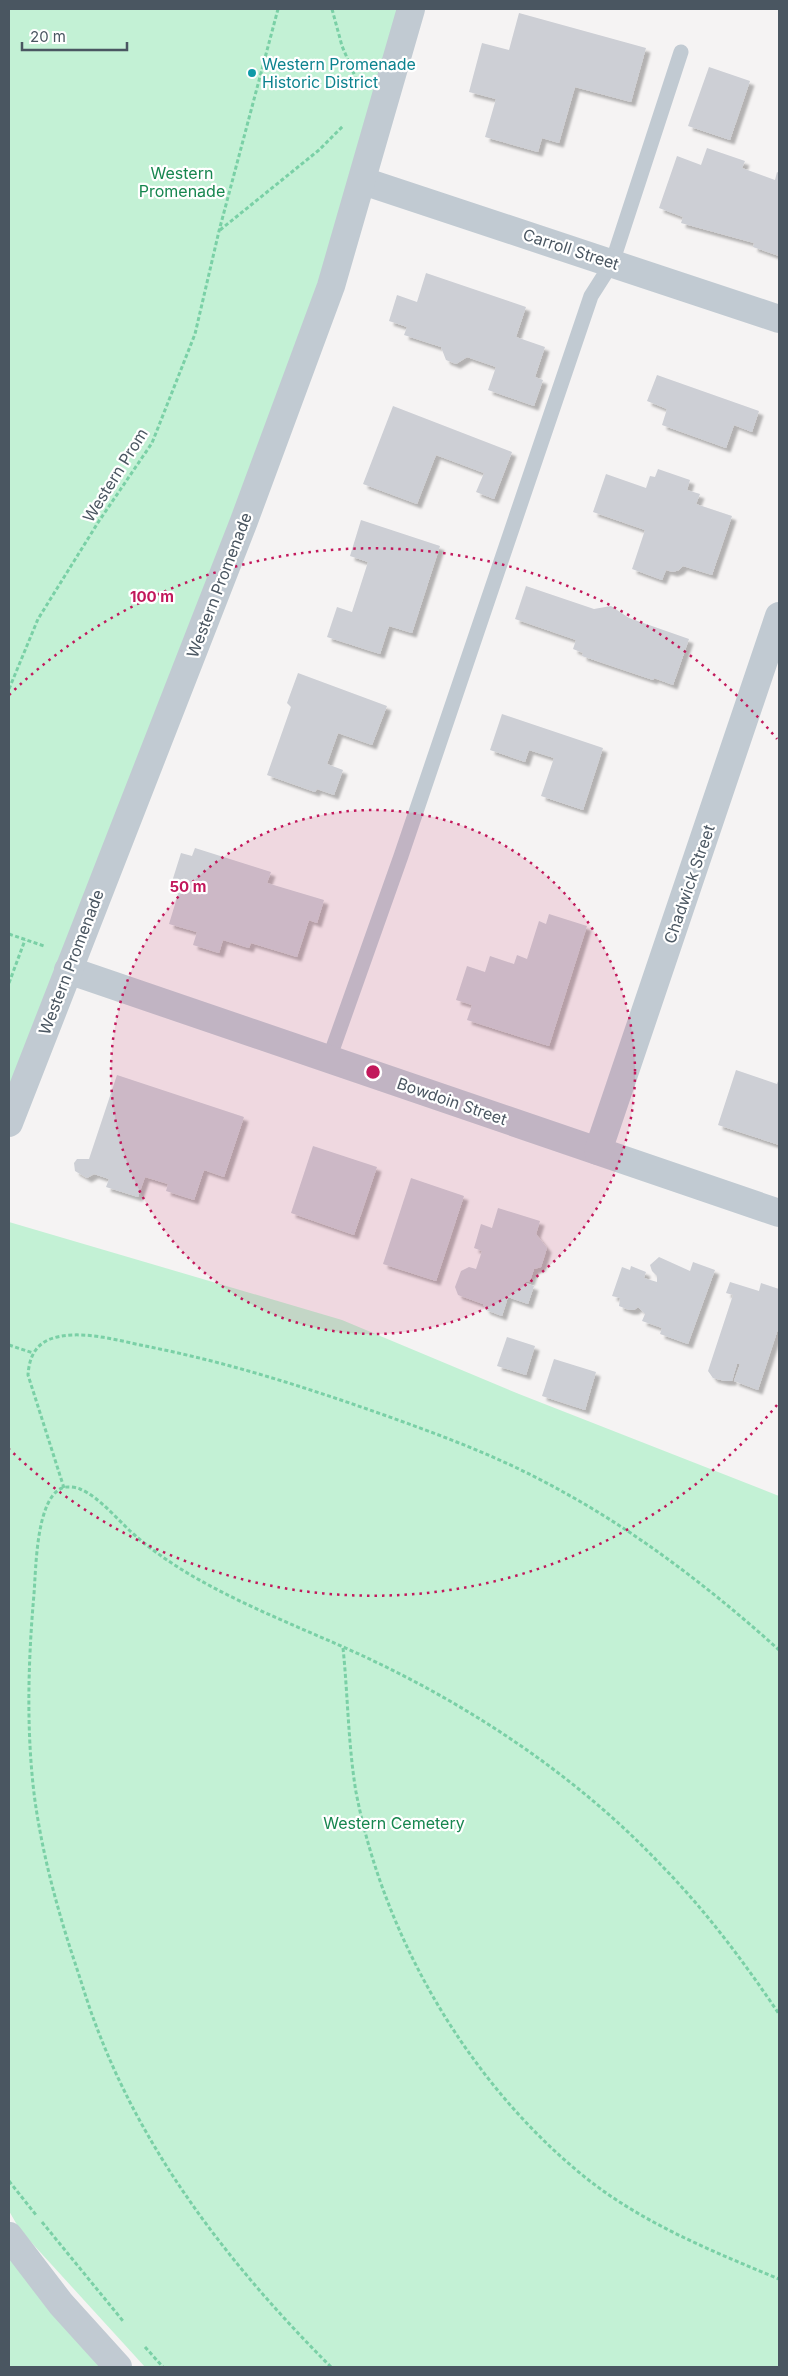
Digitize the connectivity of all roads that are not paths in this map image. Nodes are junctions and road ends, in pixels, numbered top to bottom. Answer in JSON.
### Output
{"nodes":[{"id":1,"x":411,"y":9,"type":"edge"},
{"id":2,"x":681,"y":52,"type":"dead end"},
{"id":3,"x":363,"y":181,"type":"junction"},
{"id":4,"x":612,"y":263,"type":"junction"},
{"id":5,"x":779,"y":318,"type":"edge"},
{"id":6,"x":779,"y":616,"type":"edge"},
{"id":7,"x":71,"y":963,"type":"junction"},
{"id":8,"x":329,"y":1060,"type":"junction"},
{"id":9,"x":9,"y":1123,"type":"edge"},
{"id":10,"x":598,"y":1151,"type":"junction"},
{"id":11,"x":779,"y":1213,"type":"edge"},
{"id":12,"x":9,"y":2236,"type":"edge"},
{"id":13,"x":118,"y":2367,"type":"edge"}],
"edges":[{"from":1,"to":3,"type":"street","name":"Western Promenade"},
{"from":2,"to":4,"type":"lane"},
{"from":3,"to":4,"type":"street","name":"Carroll Street"},
{"from":3,"to":7,"type":"street","name":"Western Promenade"},
{"from":4,"to":5,"type":"street","name":"Carroll Street"},
{"from":4,"to":8,"type":"lane"},
{"from":6,"to":10,"type":"street","name":"Chadwick Street"},
{"from":7,"to":8,"type":"street","name":"Bowdoin Street"},
{"from":7,"to":9,"type":"street","name":"Western Promenade"},
{"from":8,"to":10,"type":"street","name":"Bowdoin Street"},
{"from":10,"to":11,"type":"street","name":"Bowdoin Street"},
{"from":12,"to":13,"type":"street"}]}
